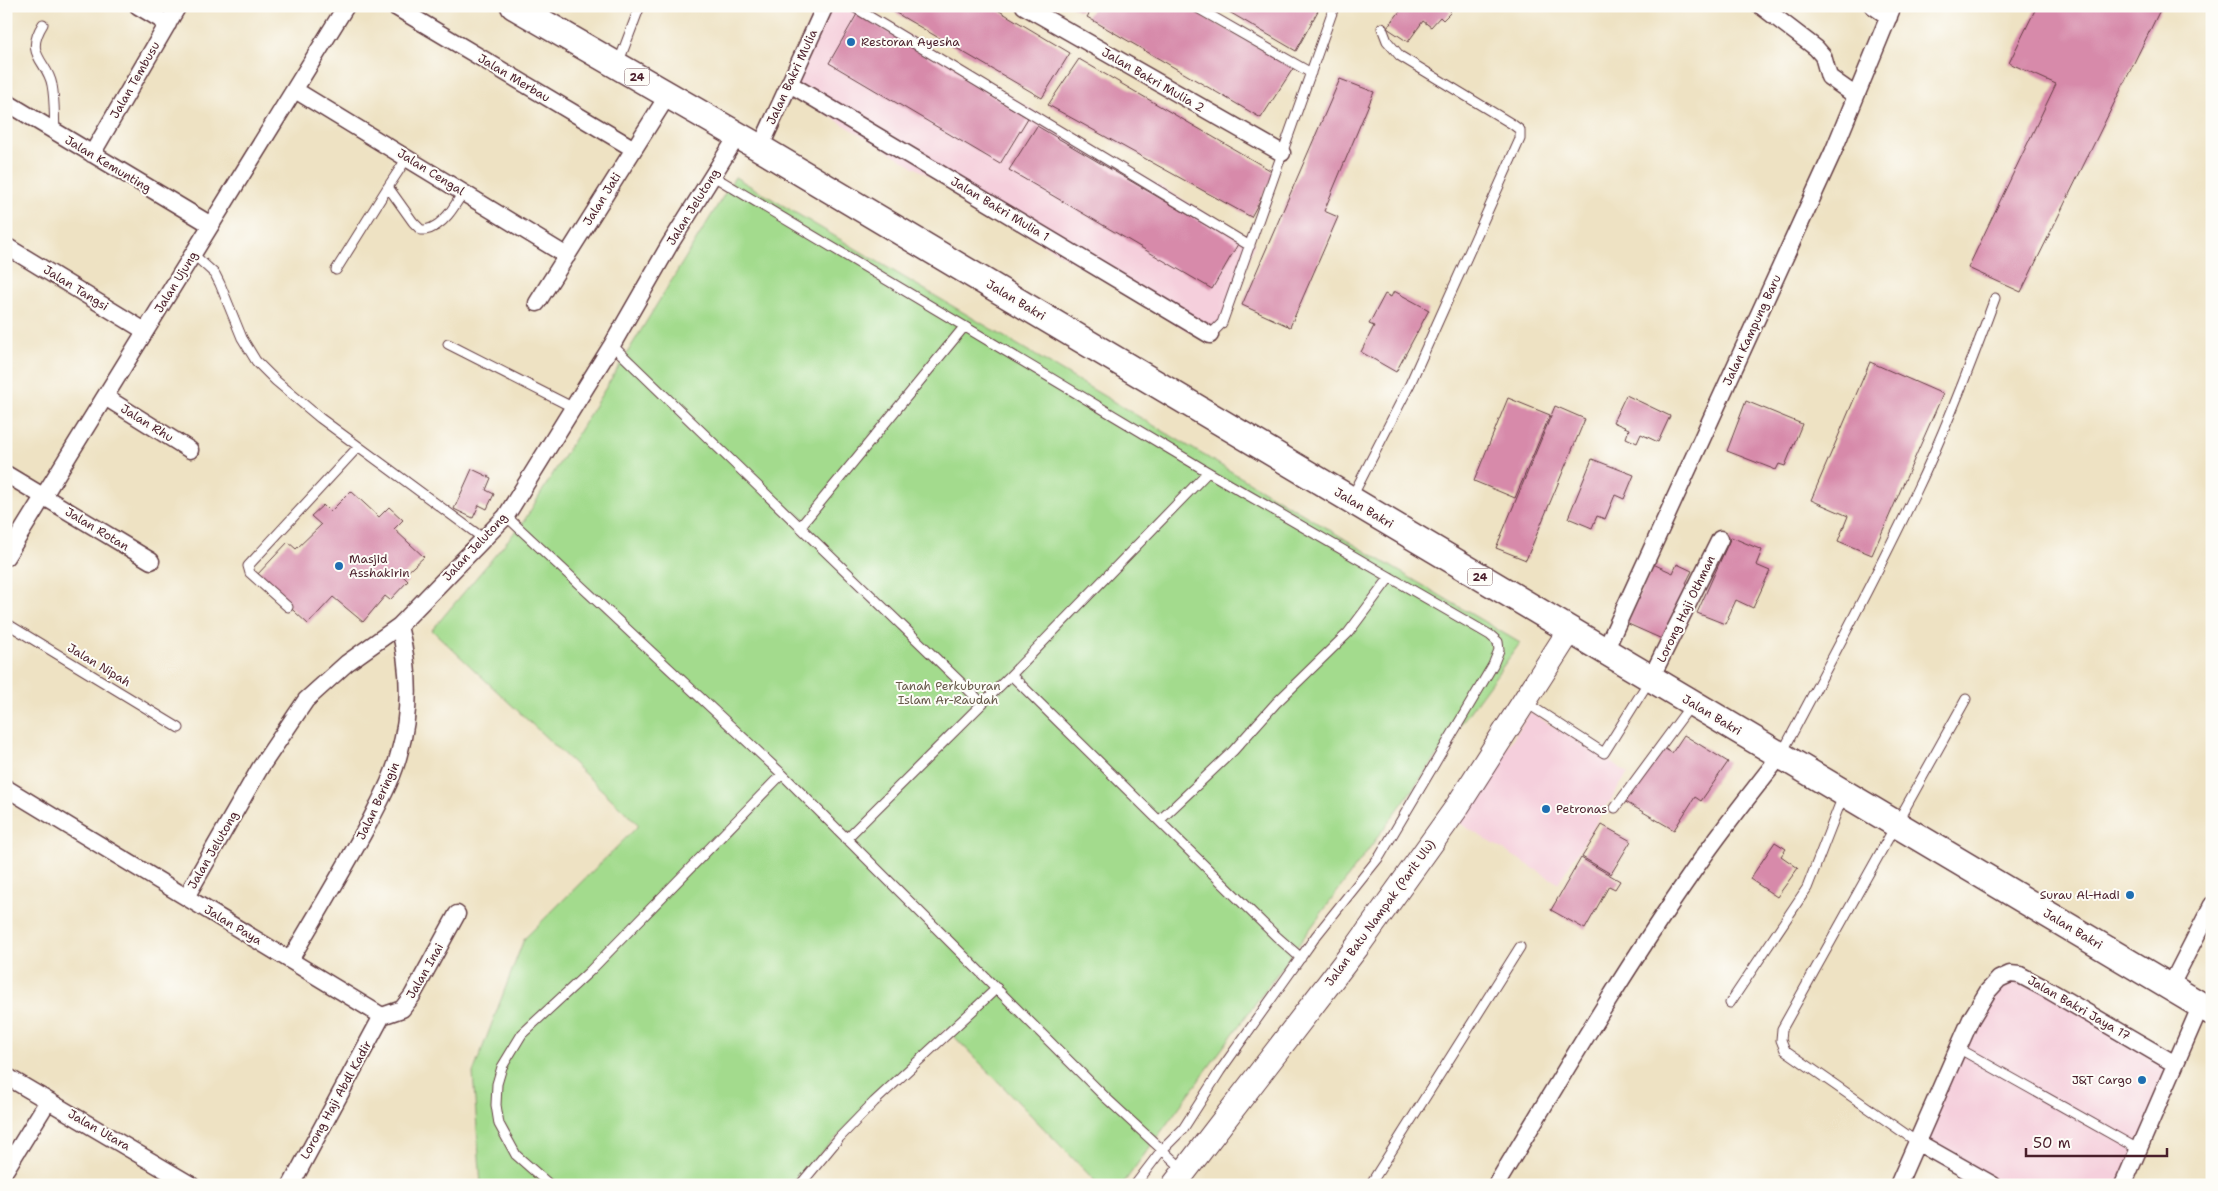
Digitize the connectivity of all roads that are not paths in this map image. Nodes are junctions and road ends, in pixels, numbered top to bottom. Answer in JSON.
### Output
{"nodes":[{"id":1,"x":138,"y":6,"type":"edge"},
{"id":2,"x":178,"y":6,"type":"edge"},
{"id":3,"x":346,"y":6,"type":"edge"},
{"id":4,"x":394,"y":6,"type":"edge"},
{"id":5,"x":514,"y":6,"type":"edge"},
{"id":6,"x":640,"y":6,"type":"edge"},
{"id":7,"x":825,"y":6,"type":"edge"},
{"id":8,"x":852,"y":6,"type":"edge"},
{"id":9,"x":1024,"y":6,"type":"edge"},
{"id":10,"x":1194,"y":6,"type":"edge"},
{"id":11,"x":1331,"y":6,"type":"edge"},
{"id":12,"x":1760,"y":6,"type":"edge"},
{"id":13,"x":1873,"y":6,"type":"edge"},
{"id":14,"x":1891,"y":11,"type":"edge"},
{"id":15,"x":43,"y":24,"type":"dead end"},
{"id":16,"x":168,"y":24,"type":"junction"},
{"id":17,"x":1382,"y":28,"type":"dead end"},
{"id":18,"x":617,"y":66,"type":"junction"},
{"id":19,"x":1311,"y":73,"type":"junction"},
{"id":20,"x":790,"y":84,"type":"junction"},
{"id":21,"x":294,"y":90,"type":"junction"},
{"id":22,"x":668,"y":95,"type":"junction"},
{"id":23,"x":1856,"y":96,"type":"junction"},
{"id":24,"x":6,"y":102,"type":"edge"},
{"id":25,"x":55,"y":132,"type":"junction"},
{"id":26,"x":749,"y":142,"type":"junction"},
{"id":27,"x":634,"y":149,"type":"junction"},
{"id":28,"x":1282,"y":153,"type":"junction"},
{"id":29,"x":92,"y":154,"type":"junction"},
{"id":30,"x":407,"y":158,"type":"junction"},
{"id":31,"x":712,"y":176,"type":"junction"},
{"id":32,"x":388,"y":187,"type":"junction"},
{"id":33,"x":463,"y":192,"type":"junction"},
{"id":34,"x":210,"y":225,"type":"junction"},
{"id":35,"x":6,"y":246,"type":"edge"},
{"id":36,"x":1250,"y":246,"type":"junction"},
{"id":37,"x":193,"y":254,"type":"junction"},
{"id":38,"x":567,"y":256,"type":"junction"},
{"id":39,"x":336,"y":270,"type":"dead end"},
{"id":40,"x":1995,"y":298,"type":"dead end"},
{"id":41,"x":537,"y":304,"type":"dead end"},
{"id":42,"x":964,"y":327,"type":"junction"},
{"id":43,"x":145,"y":331,"type":"junction"},
{"id":44,"x":1210,"y":335,"type":"joint"},
{"id":45,"x":448,"y":344,"type":"dead end"},
{"id":46,"x":612,"y":345,"type":"junction"},
{"id":47,"x":105,"y":397,"type":"junction"},
{"id":48,"x":572,"y":407,"type":"junction"},
{"id":49,"x":358,"y":447,"type":"junction"},
{"id":50,"x":190,"y":450,"type":"dead end"},
{"id":51,"x":1208,"y":472,"type":"junction"},
{"id":52,"x":6,"y":474,"type":"edge"},
{"id":53,"x":43,"y":497,"type":"junction"},
{"id":54,"x":1351,"y":500,"type":"junction"},
{"id":55,"x":506,"y":516,"type":"junction"},
{"id":56,"x":800,"y":527,"type":"junction"},
{"id":57,"x":484,"y":539,"type":"junction"},
{"id":58,"x":1720,"y":539,"type":"dead end"},
{"id":59,"x":6,"y":557,"type":"edge"},
{"id":60,"x":151,"y":561,"type":"dead end"},
{"id":61,"x":1390,"y":577,"type":"junction"},
{"id":62,"x":288,"y":607,"type":"dead end"},
{"id":63,"x":6,"y":623,"type":"edge"},
{"id":64,"x":399,"y":626,"type":"junction"},
{"id":65,"x":1570,"y":630,"type":"junction"},
{"id":66,"x":1605,"y":651,"type":"junction"},
{"id":67,"x":1011,"y":675,"type":"junction"},
{"id":68,"x":1651,"y":678,"type":"junction"},
{"id":69,"x":1966,"y":699,"type":"dead end"},
{"id":70,"x":1524,"y":702,"type":"junction"},
{"id":71,"x":982,"y":703,"type":"junction"},
{"id":72,"x":1692,"y":703,"type":"junction"},
{"id":73,"x":179,"y":728,"type":"dead end"},
{"id":74,"x":1781,"y":755,"type":"junction"},
{"id":75,"x":782,"y":774,"type":"junction"},
{"id":76,"x":6,"y":788,"type":"edge"},
{"id":77,"x":1844,"y":793,"type":"junction"},
{"id":78,"x":1615,"y":808,"type":"dead end"},
{"id":79,"x":1159,"y":821,"type":"junction"},
{"id":80,"x":1896,"y":824,"type":"junction"},
{"id":81,"x":846,"y":839,"type":"junction"},
{"id":82,"x":186,"y":897,"type":"junction"},
{"id":83,"x":457,"y":914,"type":"dead end"},
{"id":84,"x":2209,"y":916,"type":"edge"},
{"id":85,"x":1520,"y":947,"type":"dead end"},
{"id":86,"x":1301,"y":958,"type":"junction"},
{"id":87,"x":290,"y":960,"type":"junction"},
{"id":88,"x":2170,"y":987,"type":"junction"},
{"id":89,"x":997,"y":988,"type":"junction"},
{"id":90,"x":1730,"y":1003,"type":"dead end"},
{"id":91,"x":2206,"y":1008,"type":"edge"},
{"id":92,"x":382,"y":1016,"type":"junction"},
{"id":93,"x":1958,"y":1048,"type":"junction"},
{"id":94,"x":2175,"y":1064,"type":"junction"},
{"id":95,"x":6,"y":1076,"type":"edge"},
{"id":96,"x":48,"y":1101,"type":"junction"},
{"id":97,"x":1917,"y":1142,"type":"junction"},
{"id":98,"x":2138,"y":1149,"type":"junction"},
{"id":99,"x":1161,"y":1150,"type":"junction"},
{"id":100,"x":6,"y":1169,"type":"edge"},
{"id":101,"x":1180,"y":1178,"type":"edge"},
{"id":102,"x":172,"y":1180,"type":"edge"},
{"id":103,"x":190,"y":1185,"type":"edge"},
{"id":104,"x":290,"y":1185,"type":"edge"},
{"id":105,"x":550,"y":1185,"type":"edge"},
{"id":106,"x":800,"y":1185,"type":"edge"},
{"id":107,"x":1135,"y":1185,"type":"edge"},
{"id":108,"x":1370,"y":1185,"type":"edge"},
{"id":109,"x":1496,"y":1185,"type":"edge"},
{"id":110,"x":1898,"y":1185,"type":"edge"},
{"id":111,"x":1993,"y":1185,"type":"edge"},
{"id":112,"x":2123,"y":1185,"type":"edge"}],
"edges":[{"from":1,"to":16,"type":"street"},
{"from":2,"to":16,"type":"street","name":"Jalan Tembusu"},
{"from":3,"to":21,"type":"street","name":"Jalan Ujung"},
{"from":4,"to":27,"type":"street","name":"Jalan Merbau"},
{"from":5,"to":18,"type":"main road","name":"Jalan Bakri","number":"24"},
{"from":6,"to":18,"type":"lane"},
{"from":7,"to":20,"type":"street","name":"Jalan Bakri Mulia"},
{"from":8,"to":36,"type":"lane"},
{"from":9,"to":28,"type":"street","name":"Jalan Bakri Mulia 2"},
{"from":10,"to":19,"type":"lane"},
{"from":11,"to":19,"type":"lane"},
{"from":12,"to":23,"type":"street"},
{"from":13,"to":14,"type":"street"},
{"from":14,"to":23,"type":"street","name":"Jalan Kampung Baru"},
{"from":15,"to":25,"type":"lane"},
{"from":16,"to":29,"type":"street","name":"Jalan Tembusu"},
{"from":17,"to":54,"type":"lane"},
{"from":18,"to":22,"type":"main road","name":"Jalan Bakri","number":"24"},
{"from":19,"to":28,"type":"lane"},
{"from":20,"to":26,"type":"street","name":"Jalan Bakri Mulia"},
{"from":20,"to":44,"type":"street","name":"Jalan Bakri Mulia 1"},
{"from":21,"to":30,"type":"street","name":"Jalan Cengal"},
{"from":21,"to":34,"type":"street","name":"Jalan Ujung"},
{"from":22,"to":26,"type":"main road","name":"Jalan Bakri","number":"24"},
{"from":22,"to":27,"type":"street","name":"Jalan Jati"},
{"from":23,"to":66,"type":"street","name":"Jalan Kampung Baru"},
{"from":24,"to":25,"type":"street","name":"Jalan Kemunting"},
{"from":25,"to":29,"type":"street","name":"Jalan Kemunting"},
{"from":26,"to":31,"type":"street","name":"Jalan Jelutong"},
{"from":26,"to":54,"type":"main road","name":"Jalan Bakri","number":"24"},
{"from":27,"to":38,"type":"street","name":"Jalan Jati"},
{"from":28,"to":36,"type":"lane"},
{"from":29,"to":34,"type":"street","name":"Jalan Kemunting"},
{"from":30,"to":32,"type":"lane"},
{"from":30,"to":33,"type":"street","name":"Jalan Cengal"},
{"from":31,"to":42,"type":"lane"},
{"from":31,"to":46,"type":"street","name":"Jalan Jelutong"},
{"from":32,"to":33,"type":"lane"},
{"from":32,"to":39,"type":"lane"},
{"from":33,"to":38,"type":"street","name":"Jalan Cengal"},
{"from":34,"to":37,"type":"street","name":"Jalan Ujung"},
{"from":35,"to":43,"type":"street","name":"Jalan Tangsi"},
{"from":36,"to":44,"type":"lane"},
{"from":37,"to":43,"type":"street","name":"Jalan Ujung"},
{"from":37,"to":49,"type":"lane"},
{"from":38,"to":41,"type":"street","name":"Jalan Jati"},
{"from":40,"to":74,"type":"lane"},
{"from":42,"to":51,"type":"lane"},
{"from":42,"to":56,"type":"lane"},
{"from":43,"to":47,"type":"street","name":"Jalan Ujung"},
{"from":45,"to":48,"type":"lane"},
{"from":46,"to":48,"type":"street","name":"Jalan Jelutong"},
{"from":46,"to":56,"type":"lane"},
{"from":47,"to":50,"type":"street","name":"Jalan Rhu"},
{"from":47,"to":53,"type":"street","name":"Jalan Ujung"},
{"from":48,"to":55,"type":"street","name":"Jalan Jelutong"},
{"from":49,"to":57,"type":"lane"},
{"from":49,"to":62,"type":"lane"},
{"from":51,"to":61,"type":"lane"},
{"from":51,"to":67,"type":"lane"},
{"from":52,"to":53,"type":"street","name":"Jalan Rotan"},
{"from":53,"to":59,"type":"street","name":"Jalan Ujung"},
{"from":53,"to":60,"type":"street","name":"Jalan Rotan"},
{"from":54,"to":65,"type":"main road","name":"Jalan Bakri","number":"24"},
{"from":55,"to":57,"type":"street","name":"Jalan Jelutong"},
{"from":55,"to":75,"type":"lane"},
{"from":56,"to":71,"type":"lane"},
{"from":57,"to":64,"type":"street","name":"Jalan Jelutong"},
{"from":58,"to":68,"type":"street","name":"Lorong Haji Othman"},
{"from":61,"to":79,"type":"lane"},
{"from":61,"to":86,"type":"lane"},
{"from":63,"to":73,"type":"lane","name":"Jalan Nipah"},
{"from":64,"to":82,"type":"street","name":"Jalan Jelutong"},
{"from":64,"to":87,"type":"street","name":"Jalan Beringin"},
{"from":65,"to":66,"type":"main road","name":"Jalan Bakri","number":"24"},
{"from":65,"to":70,"type":"street","name":"Jalan Batu Nampak (Parit Ulu)"},
{"from":66,"to":68,"type":"main road","name":"Jalan Bakri","number":"24"},
{"from":67,"to":71,"type":"lane"},
{"from":67,"to":79,"type":"lane"},
{"from":68,"to":70,"type":"lane"},
{"from":68,"to":72,"type":"main road","name":"Jalan Bakri","number":"24"},
{"from":69,"to":80,"type":"lane"},
{"from":70,"to":101,"type":"street","name":"Jalan Batu Nampak (Parit Ulu)"},
{"from":71,"to":81,"type":"lane"},
{"from":72,"to":74,"type":"main road","name":"Jalan Bakri","number":"24"},
{"from":72,"to":78,"type":"lane"},
{"from":74,"to":77,"type":"main road","name":"Jalan Bakri","number":"24"},
{"from":74,"to":109,"type":"street"},
{"from":75,"to":81,"type":"lane"},
{"from":75,"to":105,"type":"lane"},
{"from":76,"to":82,"type":"street","name":"Jalan Paya"},
{"from":77,"to":80,"type":"main road","name":"Jalan Bakri","number":"24"},
{"from":77,"to":90,"type":"lane"},
{"from":79,"to":86,"type":"lane"},
{"from":80,"to":88,"type":"main road","name":"Jalan Bakri","number":"24"},
{"from":80,"to":97,"type":"lane"},
{"from":81,"to":89,"type":"lane"},
{"from":82,"to":87,"type":"street","name":"Jalan Paya"},
{"from":83,"to":92,"type":"street","name":"Jalan Inai"},
{"from":84,"to":88,"type":"street"},
{"from":85,"to":108,"type":"lane"},
{"from":86,"to":99,"type":"lane"},
{"from":87,"to":92,"type":"street","name":"Jalan Paya"},
{"from":88,"to":91,"type":"main road","name":"Jalan Bakri","number":"24"},
{"from":89,"to":99,"type":"lane"},
{"from":89,"to":106,"type":"lane"},
{"from":91,"to":94,"type":"street"},
{"from":92,"to":104,"type":"street","name":"Lorong Haji Abdl Kadir"},
{"from":93,"to":94,"type":"street","name":"Jalan Bakri Jaya 17"},
{"from":93,"to":97,"type":"street"},
{"from":93,"to":98,"type":"lane"},
{"from":94,"to":98,"type":"street"},
{"from":95,"to":96,"type":"street","name":"Jalan Utara"},
{"from":96,"to":100,"type":"street"},
{"from":96,"to":102,"type":"street","name":"Jalan Utara"},
{"from":97,"to":110,"type":"street"},
{"from":97,"to":111,"type":"street"},
{"from":98,"to":112,"type":"street"},
{"from":99,"to":101,"type":"lane"},
{"from":99,"to":107,"type":"lane"},
{"from":102,"to":103,"type":"street","name":"Jalan Utara"}]}
